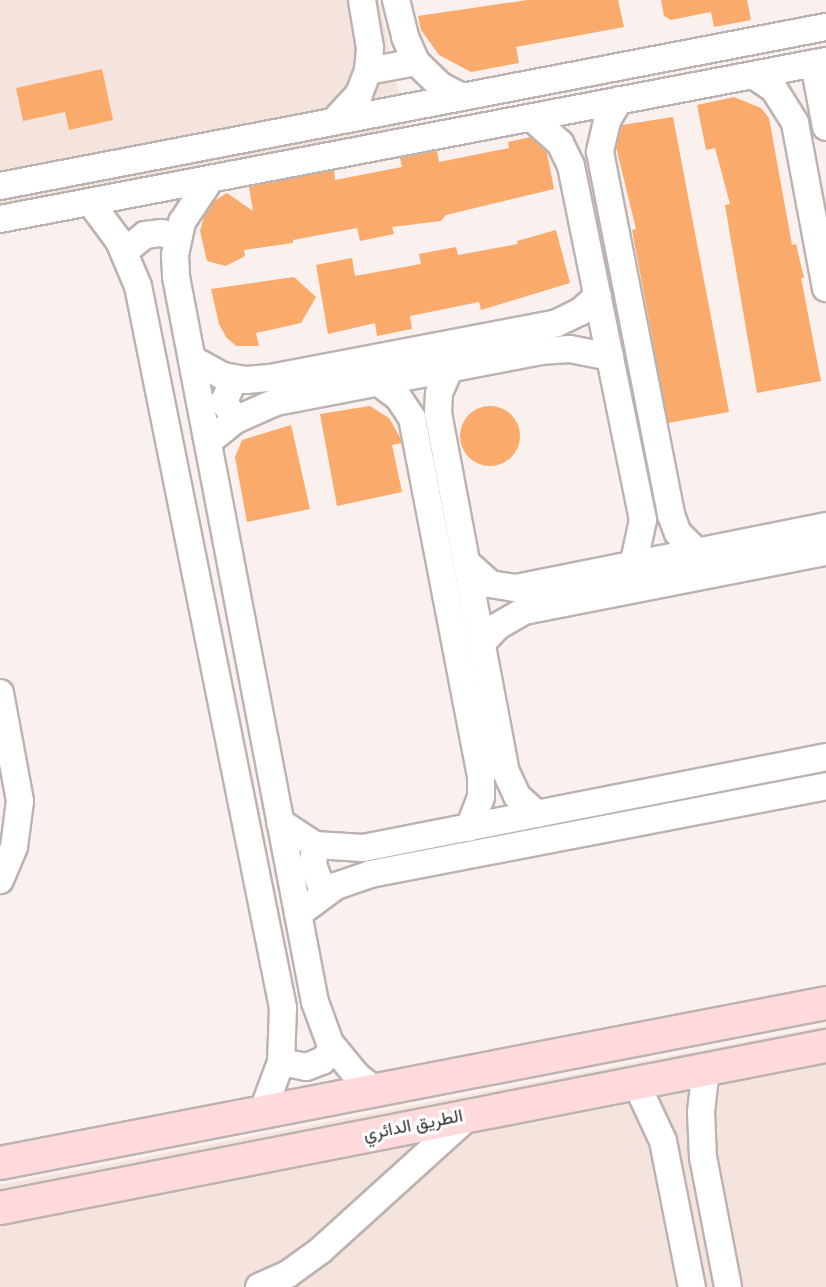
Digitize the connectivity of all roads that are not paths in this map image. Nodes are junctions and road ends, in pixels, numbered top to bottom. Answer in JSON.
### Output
{"nodes":[{"id":1,"x":362,"y":0,"type":"edge"},
{"id":2,"x":396,"y":0,"type":"edge"},
{"id":3,"x":826,"y":27,"type":"edge"},
{"id":4,"x":699,"y":51,"type":"junction"},
{"id":5,"x":416,"y":62,"type":"junction"},
{"id":6,"x":820,"y":62,"type":"edge"},
{"id":7,"x":368,"y":71,"type":"junction"},
{"id":8,"x":753,"y":75,"type":"junction"},
{"id":9,"x":705,"y":84,"type":"junction"},
{"id":10,"x":461,"y":96,"type":"junction"},
{"id":11,"x":619,"y":100,"type":"junction"},
{"id":12,"x":532,"y":118,"type":"junction"},
{"id":13,"x":334,"y":121,"type":"junction"},
{"id":14,"x":825,"y":122,"type":"edge"},
{"id":15,"x":795,"y":123,"type":"junction"},
{"id":16,"x":273,"y":132,"type":"junction"},
{"id":17,"x":600,"y":152,"type":"junction"},
{"id":18,"x":569,"y":159,"type":"junction"},
{"id":19,"x":280,"y":166,"type":"junction"},
{"id":20,"x":210,"y":180,"type":"junction"},
{"id":21,"x":0,"y":186,"type":"edge"},
{"id":22,"x":90,"y":202,"type":"junction"},
{"id":23,"x":0,"y":219,"type":"edge"},
{"id":24,"x":178,"y":238,"type":"junction"},
{"id":25,"x":124,"y":252,"type":"junction"},
{"id":26,"x":826,"y":288,"type":"edge"},
{"id":27,"x":598,"y":296,"type":"junction"},
{"id":28,"x":557,"y":322,"type":"junction"},
{"id":29,"x":562,"y":349,"type":"junction"},
{"id":30,"x":610,"y":357,"type":"junction"},
{"id":31,"x":192,"y":359,"type":"junction"},
{"id":32,"x":450,"y":368,"type":"junction"},
{"id":33,"x":234,"y":379,"type":"junction"},
{"id":34,"x":378,"y":382,"type":"junction"},
{"id":35,"x":438,"y":413,"type":"junction"},
{"id":36,"x":411,"y":418,"type":"junction"},
{"id":37,"x":234,"y":420,"type":"junction"},
{"id":38,"x":208,"y":441,"type":"junction"},
{"id":39,"x":675,"y":528,"type":"junction"},
{"id":40,"x":826,"y":533,"type":"edge"},
{"id":41,"x":698,"y":553,"type":"junction"},
{"id":42,"x":637,"y":554,"type":"junction"},
{"id":43,"x":467,"y":563,"type":"junction"},
{"id":44,"x":503,"y":588,"type":"junction"},
{"id":45,"x":508,"y":619,"type":"junction"},
{"id":46,"x":482,"y":643,"type":"junction"},
{"id":47,"x":0,"y":693,"type":"edge"},
{"id":48,"x":826,"y":757,"type":"edge"},
{"id":49,"x":270,"y":766,"type":"junction"},
{"id":50,"x":759,"y":770,"type":"junction"},
{"id":51,"x":236,"y":772,"type":"junction"},
{"id":52,"x":826,"y":786,"type":"edge"},
{"id":53,"x":512,"y":787,"type":"junction"},
{"id":54,"x":481,"y":794,"type":"junction"},
{"id":55,"x":764,"y":798,"type":"junction"},
{"id":56,"x":537,"y":814,"type":"junction"},
{"id":57,"x":280,"y":822,"type":"junction"},
{"id":58,"x":469,"y":828,"type":"junction"},
{"id":59,"x":315,"y":845,"type":"junction"},
{"id":60,"x":0,"y":880,"type":"edge"},
{"id":61,"x":324,"y":893,"type":"junction"},
{"id":62,"x":298,"y":914,"type":"junction"},
{"id":63,"x":826,"y":1003,"type":"edge"},
{"id":64,"x":826,"y":1046,"type":"edge"},
{"id":65,"x":334,"y":1049,"type":"junction"},
{"id":66,"x":281,"y":1062,"type":"junction"},
{"id":67,"x":706,"y":1068,"type":"junction"},
{"id":68,"x":636,"y":1083,"type":"junction"},
{"id":69,"x":375,"y":1090,"type":"junction"},
{"id":70,"x":262,"y":1113,"type":"junction"},
{"id":71,"x":471,"y":1114,"type":"junction"},
{"id":72,"x":0,"y":1163,"type":"edge"},
{"id":73,"x":0,"y":1208,"type":"edge"},
{"id":74,"x":259,"y":1287,"type":"edge"},
{"id":75,"x":692,"y":1287,"type":"edge"},
{"id":76,"x":728,"y":1287,"type":"edge"}],
"edges":[{"from":1,"to":7,"type":"street"},
{"from":2,"to":5,"type":"street"},
{"from":3,"to":4,"type":"street"},
{"from":4,"to":9,"type":"street"},
{"from":4,"to":10,"type":"street"},
{"from":5,"to":7,"type":"street"},
{"from":5,"to":10,"type":"street"},
{"from":6,"to":8,"type":"street"},
{"from":6,"to":14,"type":"street"},
{"from":7,"to":13,"type":"street"},
{"from":8,"to":9,"type":"street"},
{"from":8,"to":15,"type":"street"},
{"from":9,"to":11,"type":"street"},
{"from":10,"to":13,"type":"street"},
{"from":11,"to":12,"type":"street"},
{"from":11,"to":17,"type":"street"},
{"from":12,"to":18,"type":"street"},
{"from":12,"to":19,"type":"street"},
{"from":13,"to":16,"type":"street"},
{"from":14,"to":15,"type":"street"},
{"from":15,"to":26,"type":"street"},
{"from":16,"to":19,"type":"street"},
{"from":16,"to":21,"type":"street"},
{"from":17,"to":18,"type":"street"},
{"from":17,"to":39,"type":"street"},
{"from":18,"to":27,"type":"street"},
{"from":19,"to":20,"type":"street"},
{"from":20,"to":22,"type":"street"},
{"from":20,"to":24,"type":"street"},
{"from":22,"to":23,"type":"street"},
{"from":22,"to":25,"type":"street"},
{"from":24,"to":25,"type":"street"},
{"from":24,"to":31,"type":"street"},
{"from":25,"to":51,"type":"street"},
{"from":27,"to":28,"type":"street"},
{"from":27,"to":30,"type":"street"},
{"from":28,"to":29,"type":"street"},
{"from":28,"to":33,"type":"street"},
{"from":29,"to":30,"type":"street"},
{"from":29,"to":32,"type":"street"},
{"from":30,"to":42,"type":"street"},
{"from":31,"to":33,"type":"street"},
{"from":31,"to":38,"type":"street"},
{"from":32,"to":34,"type":"street"},
{"from":32,"to":35,"type":"street"},
{"from":33,"to":37,"type":"street"},
{"from":34,"to":36,"type":"street"},
{"from":34,"to":37,"type":"street"},
{"from":35,"to":36,"type":"street"},
{"from":35,"to":43,"type":"street"},
{"from":36,"to":54,"type":"street"},
{"from":37,"to":38,"type":"street"},
{"from":38,"to":49,"type":"street"},
{"from":39,"to":41,"type":"street"},
{"from":39,"to":42,"type":"street"},
{"from":40,"to":41,"type":"street"},
{"from":40,"to":45,"type":"street"},
{"from":41,"to":42,"type":"street"},
{"from":42,"to":44,"type":"street"},
{"from":43,"to":44,"type":"street"},
{"from":43,"to":46,"type":"street"},
{"from":44,"to":45,"type":"street"},
{"from":45,"to":46,"type":"street"},
{"from":46,"to":53,"type":"street"},
{"from":47,"to":60,"type":"street"},
{"from":48,"to":50,"type":"street"},
{"from":49,"to":51,"type":"street"},
{"from":49,"to":57,"type":"street"},
{"from":50,"to":55,"type":"street"},
{"from":50,"to":56,"type":"street"},
{"from":51,"to":66,"type":"street"},
{"from":52,"to":55,"type":"street"},
{"from":53,"to":54,"type":"street"},
{"from":53,"to":56,"type":"street"},
{"from":54,"to":58,"type":"street"},
{"from":55,"to":61,"type":"street"},
{"from":56,"to":58,"type":"street"},
{"from":57,"to":59,"type":"street"},
{"from":57,"to":62,"type":"street"},
{"from":58,"to":59,"type":"street"},
{"from":59,"to":61,"type":"street"},
{"from":61,"to":62,"type":"street"},
{"from":62,"to":65,"type":"street"},
{"from":63,"to":69,"type":"main road"},
{"from":64,"to":67,"type":"main road","name":"الطريق الدائري"},
{"from":65,"to":66,"type":"street"},
{"from":65,"to":69,"type":"street"},
{"from":66,"to":70,"type":"street"},
{"from":67,"to":68,"type":"main road","name":"الطريق الدائري"},
{"from":67,"to":76,"type":"street"},
{"from":68,"to":71,"type":"main road","name":"الطريق الدائري"},
{"from":68,"to":75,"type":"street"},
{"from":69,"to":70,"type":"main road"},
{"from":70,"to":72,"type":"main road"},
{"from":71,"to":73,"type":"main road","name":"الطريق الدائري"},
{"from":71,"to":74,"type":"street"}]}
